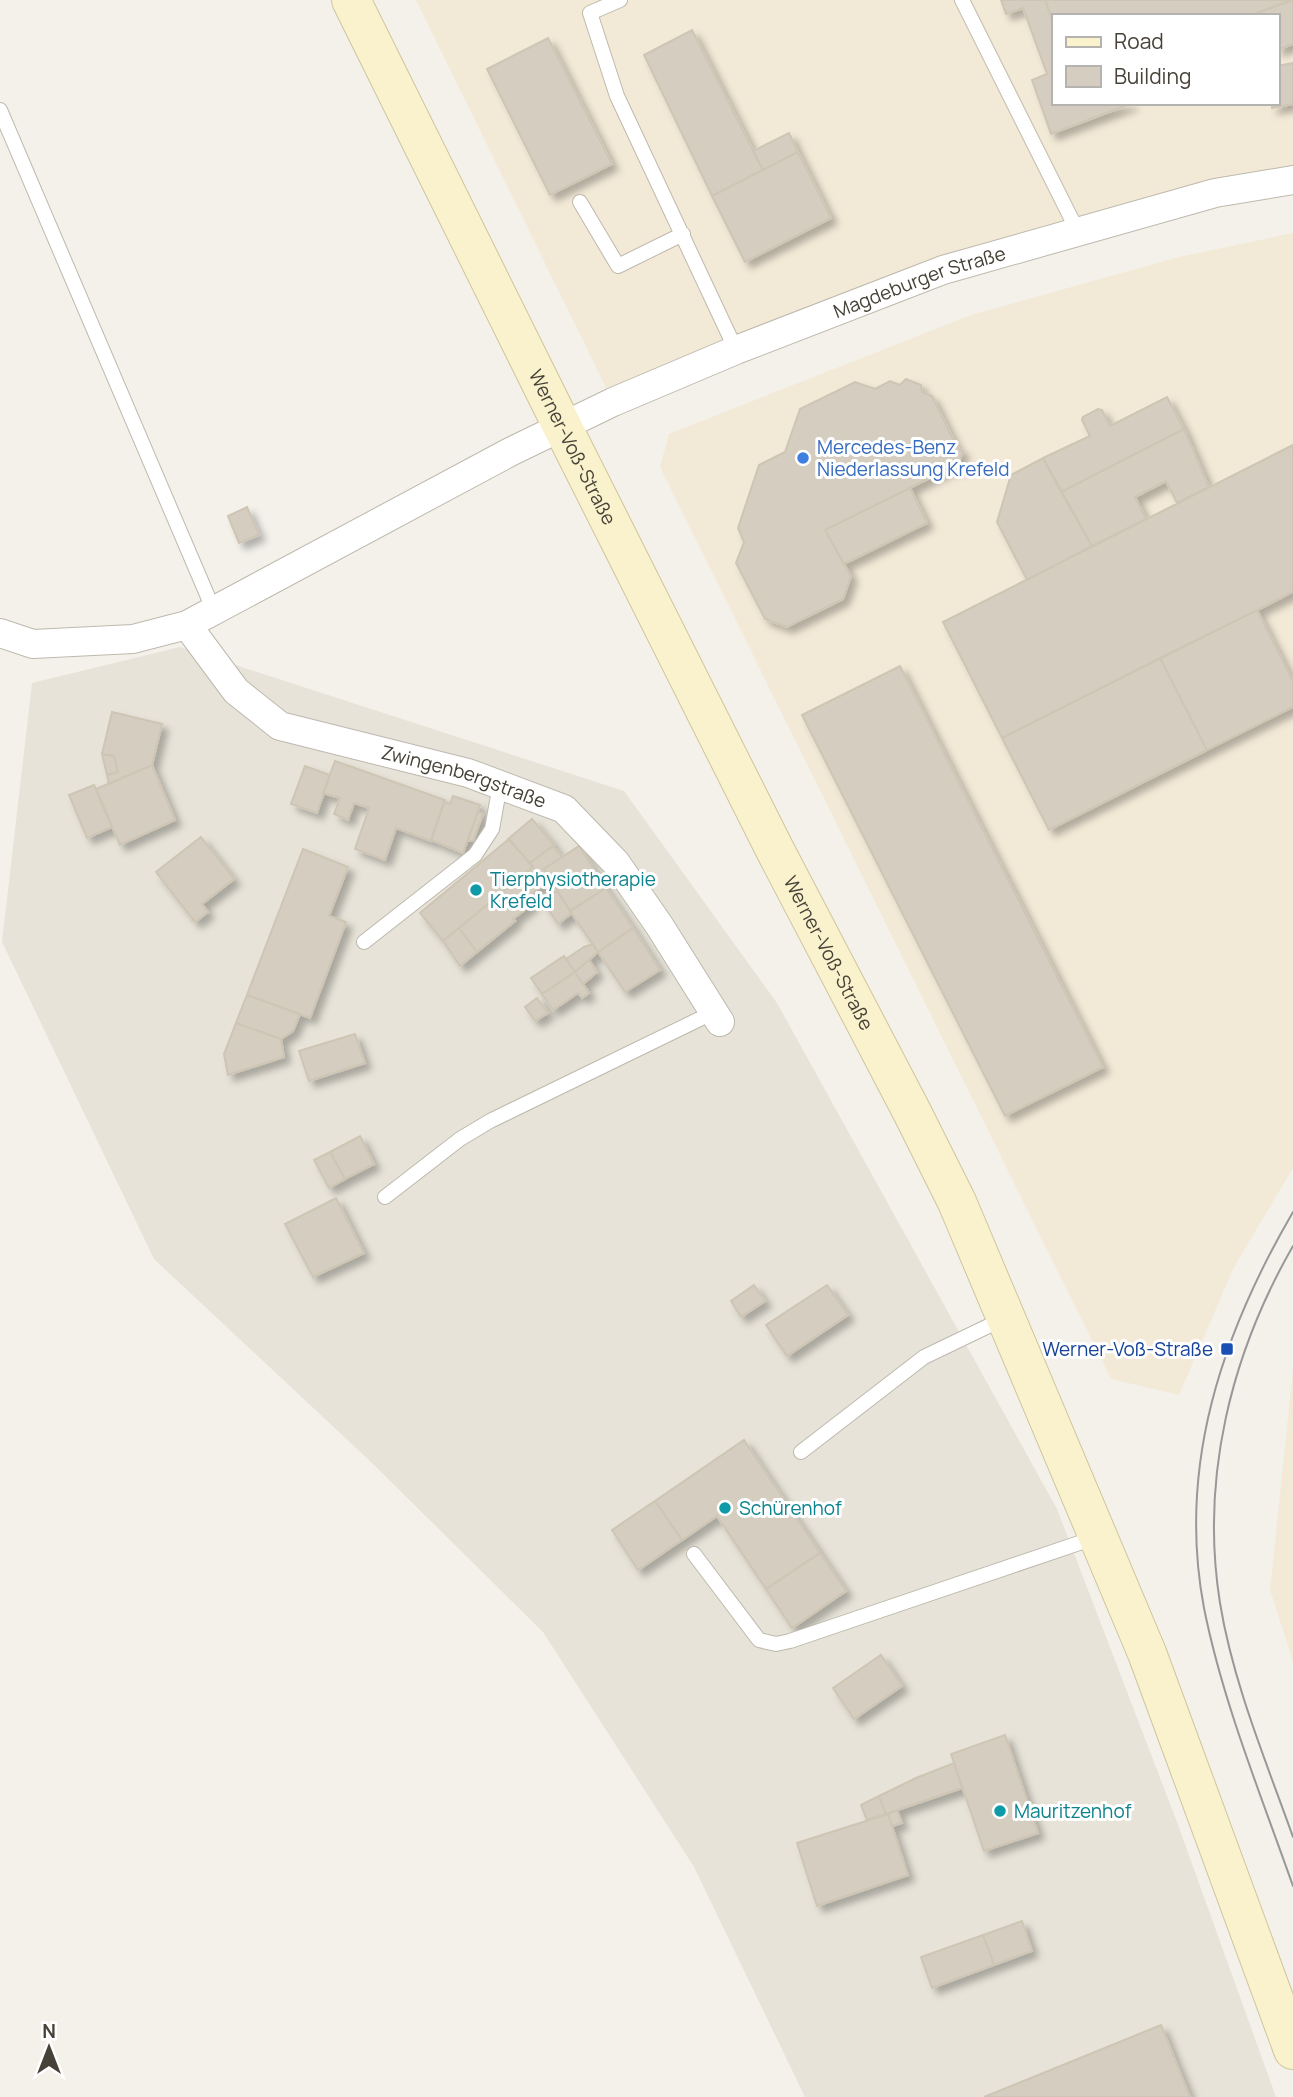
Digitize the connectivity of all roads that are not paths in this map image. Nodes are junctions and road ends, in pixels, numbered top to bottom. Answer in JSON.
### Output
{"nodes":[{"id":1,"x":351,"y":0,"type":"edge"},
{"id":2,"x":620,"y":0,"type":"edge"},
{"id":3,"x":962,"y":0,"type":"edge"},
{"id":4,"x":0,"y":110,"type":"edge"},
{"id":5,"x":1293,"y":180,"type":"edge"},
{"id":6,"x":580,"y":202,"type":"dead end"},
{"id":7,"x":1078,"y":232,"type":"junction"},
{"id":8,"x":683,"y":233,"type":"junction"},
{"id":9,"x":736,"y":350,"type":"junction"},
{"id":10,"x":562,"y":426,"type":"junction"},
{"id":11,"x":214,"y":611,"type":"junction"},
{"id":12,"x":187,"y":625,"type":"junction"},
{"id":13,"x":0,"y":634,"type":"edge"},
{"id":14,"x":499,"y":785,"type":"junction"},
{"id":15,"x":364,"y":942,"type":"dead end"},
{"id":16,"x":717,"y":1017,"type":"joint"},
{"id":17,"x":385,"y":1197,"type":"dead end"},
{"id":18,"x":1005,"y":1319,"type":"junction"},
{"id":19,"x":801,"y":1452,"type":"dead end"},
{"id":20,"x":1099,"y":1537,"type":"junction"},
{"id":21,"x":694,"y":1554,"type":"dead end"},
{"id":22,"x":1293,"y":2050,"type":"edge"}],
"edges":[{"from":1,"to":10,"type":"main road","name":"Werner-Voß-Straße"},
{"from":2,"to":8,"type":"lane"},
{"from":3,"to":7,"type":"lane"},
{"from":4,"to":11,"type":"lane"},
{"from":5,"to":7,"type":"street","name":"Magdeburger Straße"},
{"from":6,"to":8,"type":"lane"},
{"from":7,"to":9,"type":"street","name":"Magdeburger Straße"},
{"from":8,"to":9,"type":"lane"},
{"from":9,"to":10,"type":"street","name":"Magdeburger Straße"},
{"from":10,"to":11,"type":"street"},
{"from":10,"to":18,"type":"main road","name":"Werner-Voß-Straße"},
{"from":11,"to":12,"type":"street"},
{"from":12,"to":13,"type":"street"},
{"from":12,"to":14,"type":"street","name":"Zwingenbergstraße"},
{"from":14,"to":15,"type":"lane"},
{"from":14,"to":16,"type":"street","name":"Zwingenbergstraße"},
{"from":16,"to":17,"type":"lane"},
{"from":18,"to":19,"type":"lane"},
{"from":18,"to":20,"type":"main road","name":"Werner-Voß-Straße"},
{"from":20,"to":21,"type":"lane"},
{"from":20,"to":22,"type":"main road","name":"Werner-Voß-Straße"}]}
